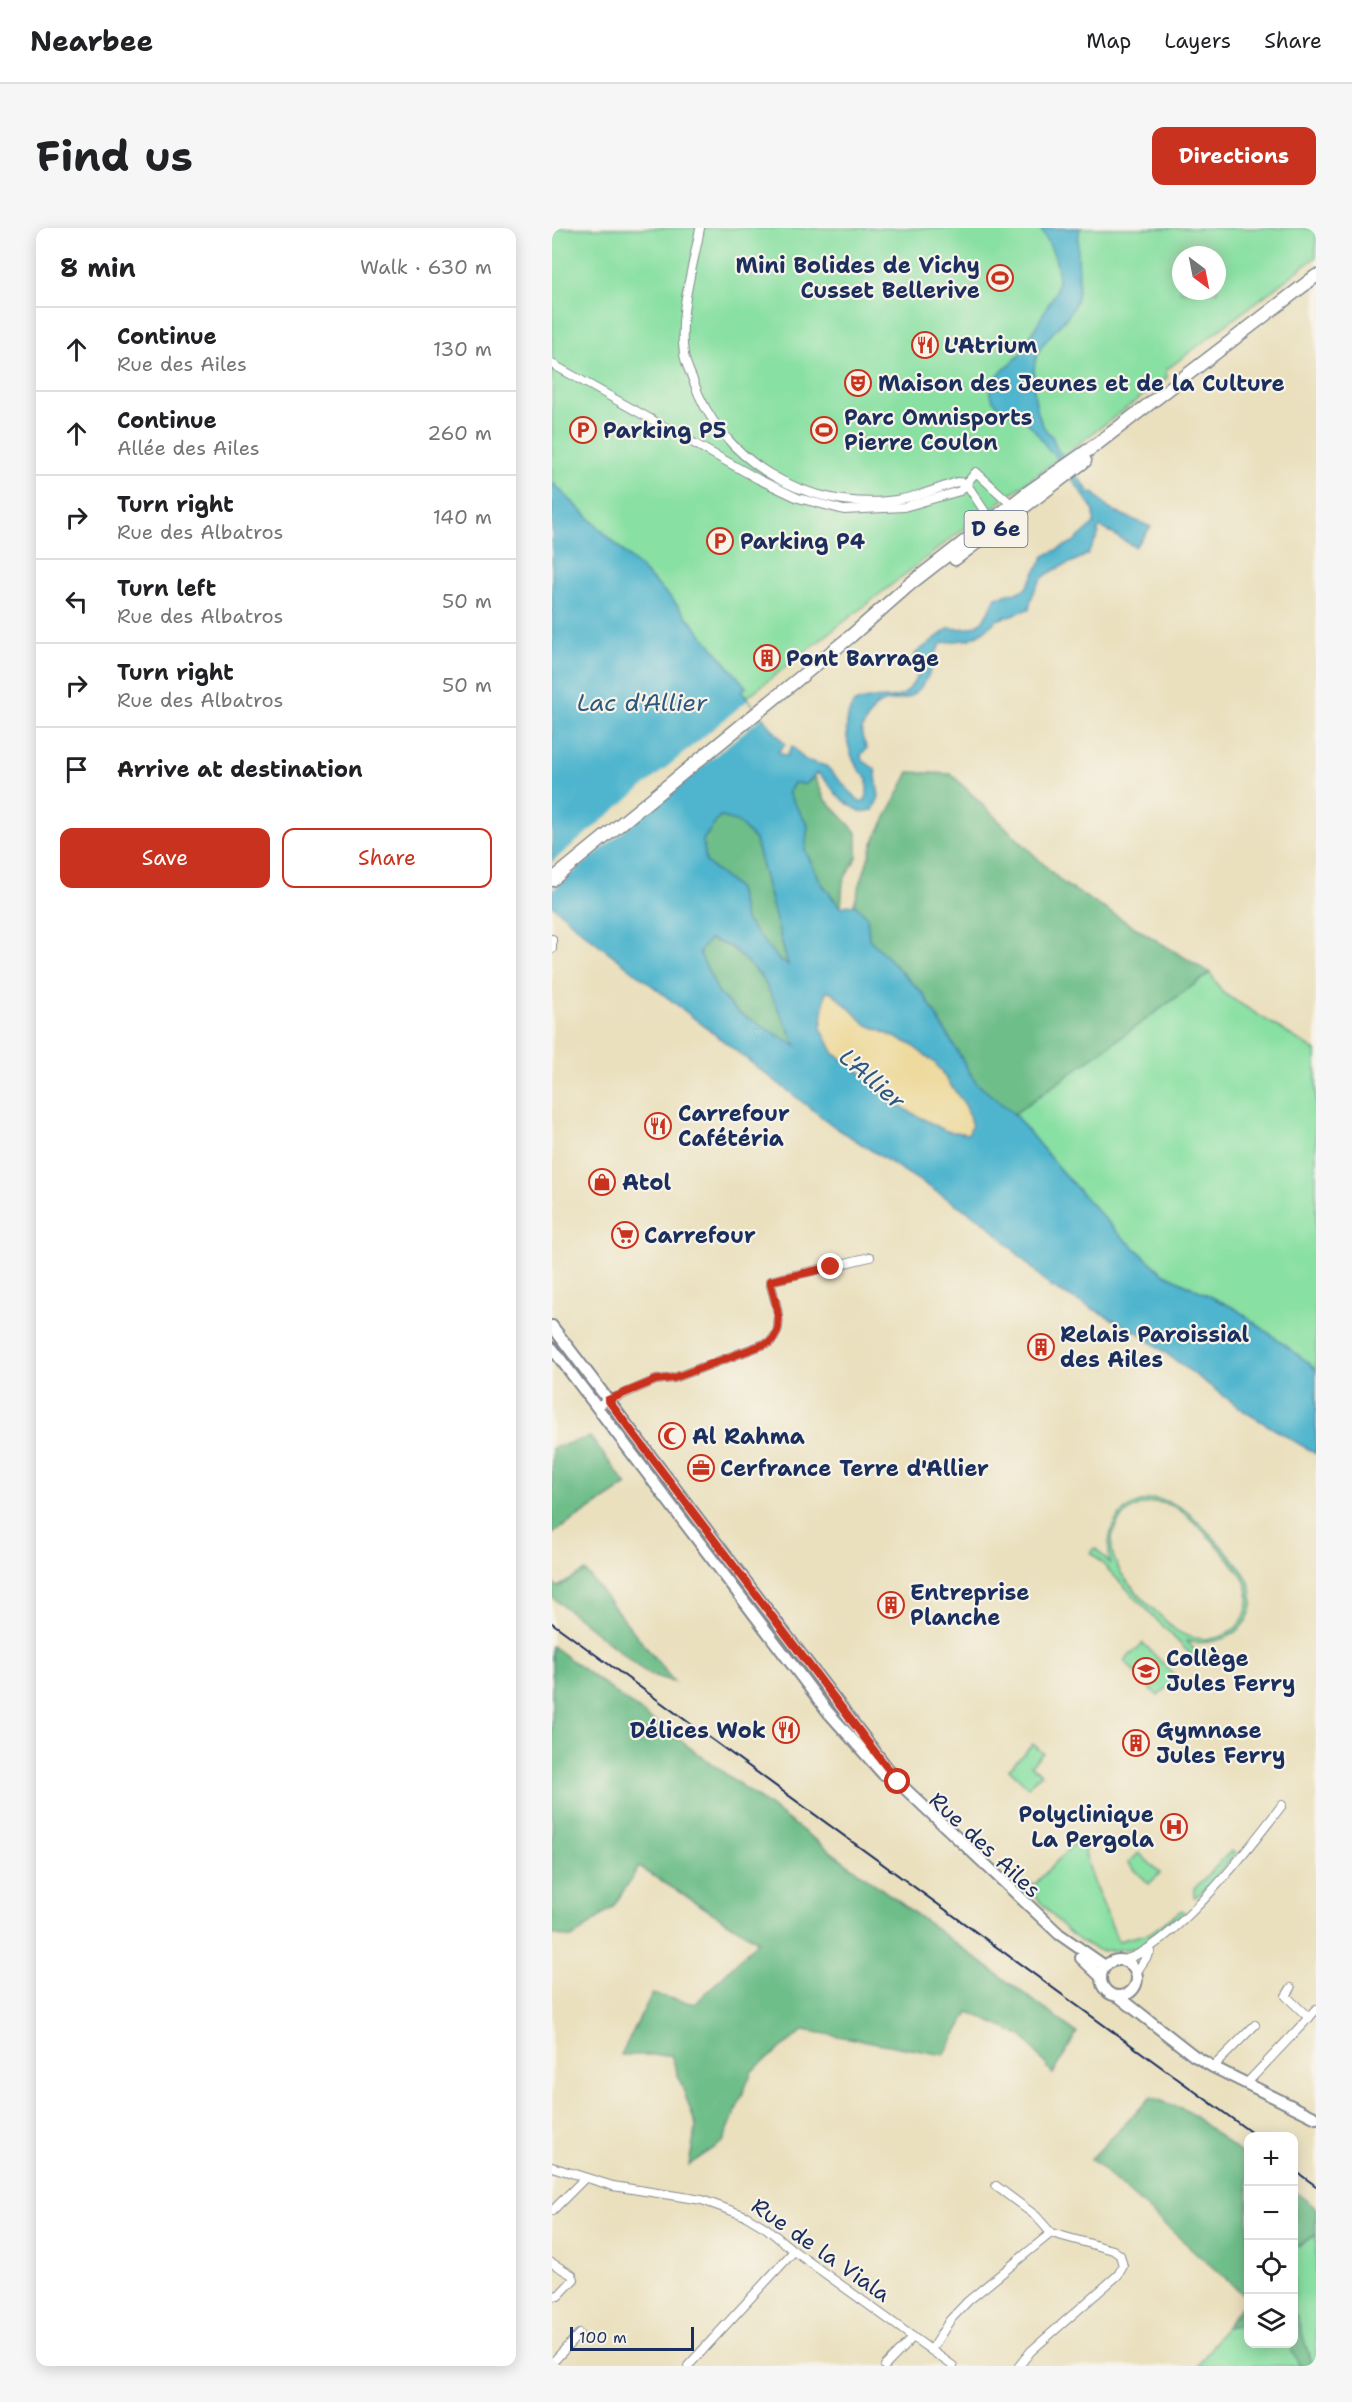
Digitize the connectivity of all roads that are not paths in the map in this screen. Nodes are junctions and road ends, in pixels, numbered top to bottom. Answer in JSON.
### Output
{"nodes":[{"id":1,"x":700,"y":228,"type":"edge"},
{"id":2,"x":1316,"y":276,"type":"edge"},
{"id":3,"x":1316,"y":283,"type":"edge"},
{"id":4,"x":552,"y":364,"type":"edge"},
{"id":5,"x":966,"y":483,"type":"junction"},
{"id":6,"x":1012,"y":505,"type":"junction"},
{"id":7,"x":1001,"y":520,"type":"junction"},
{"id":8,"x":851,"y":636,"type":"junction"},
{"id":9,"x":552,"y":880,"type":"edge"},
{"id":10,"x":552,"y":939,"type":"edge"},
{"id":11,"x":552,"y":949,"type":"edge"},
{"id":12,"x":870,"y":1257,"type":"dead end"},
{"id":13,"x":552,"y":1326,"type":"edge"},
{"id":14,"x":552,"y":1348,"type":"edge"},
{"id":15,"x":608,"y":1400,"type":"junction"},
{"id":16,"x":596,"y":1406,"type":"junction"},
{"id":17,"x":1282,"y":1805,"type":"dead end"},
{"id":18,"x":1158,"y":1943,"type":"junction"},
{"id":19,"x":1122,"y":1960,"type":"junction"},
{"id":20,"x":1102,"y":1971,"type":"junction"},
{"id":21,"x":1137,"y":1973,"type":"junction"},
{"id":22,"x":1292,"y":1988,"type":"dead end"},
{"id":23,"x":1132,"y":1990,"type":"junction"},
{"id":24,"x":1118,"y":1996,"type":"junction"},
{"id":25,"x":1316,"y":2010,"type":"edge"},
{"id":26,"x":1308,"y":2018,"type":"junction"},
{"id":27,"x":1255,"y":2025,"type":"dead end"},
{"id":28,"x":1159,"y":2028,"type":"junction"},
{"id":29,"x":1213,"y":2067,"type":"junction"},
{"id":30,"x":1246,"y":2083,"type":"junction"},
{"id":31,"x":1316,"y":2118,"type":"edge"},
{"id":32,"x":552,"y":2168,"type":"edge"},
{"id":33,"x":585,"y":2178,"type":"junction"},
{"id":34,"x":996,"y":2186,"type":"dead end"},
{"id":35,"x":552,"y":2211,"type":"edge"},
{"id":36,"x":1051,"y":2233,"type":"junction"},
{"id":37,"x":794,"y":2252,"type":"junction"},
{"id":38,"x":552,"y":2263,"type":"edge"},
{"id":39,"x":552,"y":2295,"type":"edge"},
{"id":40,"x":579,"y":2334,"type":"dead end"},
{"id":41,"x":913,"y":2337,"type":"junction"},
{"id":42,"x":930,"y":2350,"type":"junction"},
{"id":43,"x":552,"y":2363,"type":"edge"},
{"id":44,"x":688,"y":2366,"type":"edge"},
{"id":45,"x":885,"y":2366,"type":"edge"},
{"id":46,"x":953,"y":2366,"type":"edge"},
{"id":47,"x":1019,"y":2366,"type":"edge"}],
"edges":[{"from":1,"to":5,"type":"street"},
{"from":2,"to":6,"type":"main road","number":"D 6e"},
{"from":3,"to":7,"type":"main road","number":"D 6e"},
{"from":4,"to":5,"type":"street"},
{"from":5,"to":6,"type":"street"},
{"from":5,"to":7,"type":"street"},
{"from":6,"to":7,"type":"main road","number":"D 6e"},
{"from":7,"to":8,"type":"main road","number":"D 6e"},
{"from":7,"to":8,"type":"main road","number":"D 6e"},
{"from":8,"to":9,"type":"main road","number":"D 6e"},
{"from":10,"to":11,"type":"street"},
{"from":12,"to":15,"type":"street"},
{"from":13,"to":15,"type":"main road","name":"Rue des Ailes"},
{"from":14,"to":16,"type":"main road","name":"Rue des Ailes"},
{"from":15,"to":16,"type":"street"},
{"from":15,"to":20,"type":"main road","name":"Rue des Ailes"},
{"from":16,"to":20,"type":"main road","name":"Rue des Ailes"},
{"from":17,"to":18,"type":"street"},
{"from":18,"to":19,"type":"street"},
{"from":18,"to":21,"type":"street"},
{"from":19,"to":20,"type":"main road"},
{"from":19,"to":21,"type":"main road"},
{"from":20,"to":24,"type":"main road"},
{"from":21,"to":23,"type":"main road"},
{"from":22,"to":26,"type":"street"},
{"from":23,"to":24,"type":"main road"},
{"from":23,"to":28,"type":"main road"},
{"from":24,"to":28,"type":"main road"},
{"from":25,"to":26,"type":"street"},
{"from":26,"to":30,"type":"street"},
{"from":27,"to":29,"type":"street"},
{"from":28,"to":29,"type":"main road"},
{"from":29,"to":30,"type":"main road"},
{"from":30,"to":31,"type":"main road"},
{"from":32,"to":33,"type":"street","name":"Rue de la Viala"},
{"from":33,"to":35,"type":"street"},
{"from":33,"to":37,"type":"street","name":"Rue de la Viala"},
{"from":34,"to":36,"type":"street"},
{"from":36,"to":42,"type":"street"},
{"from":36,"to":47,"type":"street"},
{"from":37,"to":41,"type":"street","name":"Rue de la Viala"},
{"from":37,"to":44,"type":"street"},
{"from":38,"to":39,"type":"street"},
{"from":40,"to":43,"type":"street"},
{"from":41,"to":42,"type":"street","name":"Rue de la Viala"},
{"from":41,"to":45,"type":"street"},
{"from":42,"to":46,"type":"street","name":"Rue de la Viala"}]}
